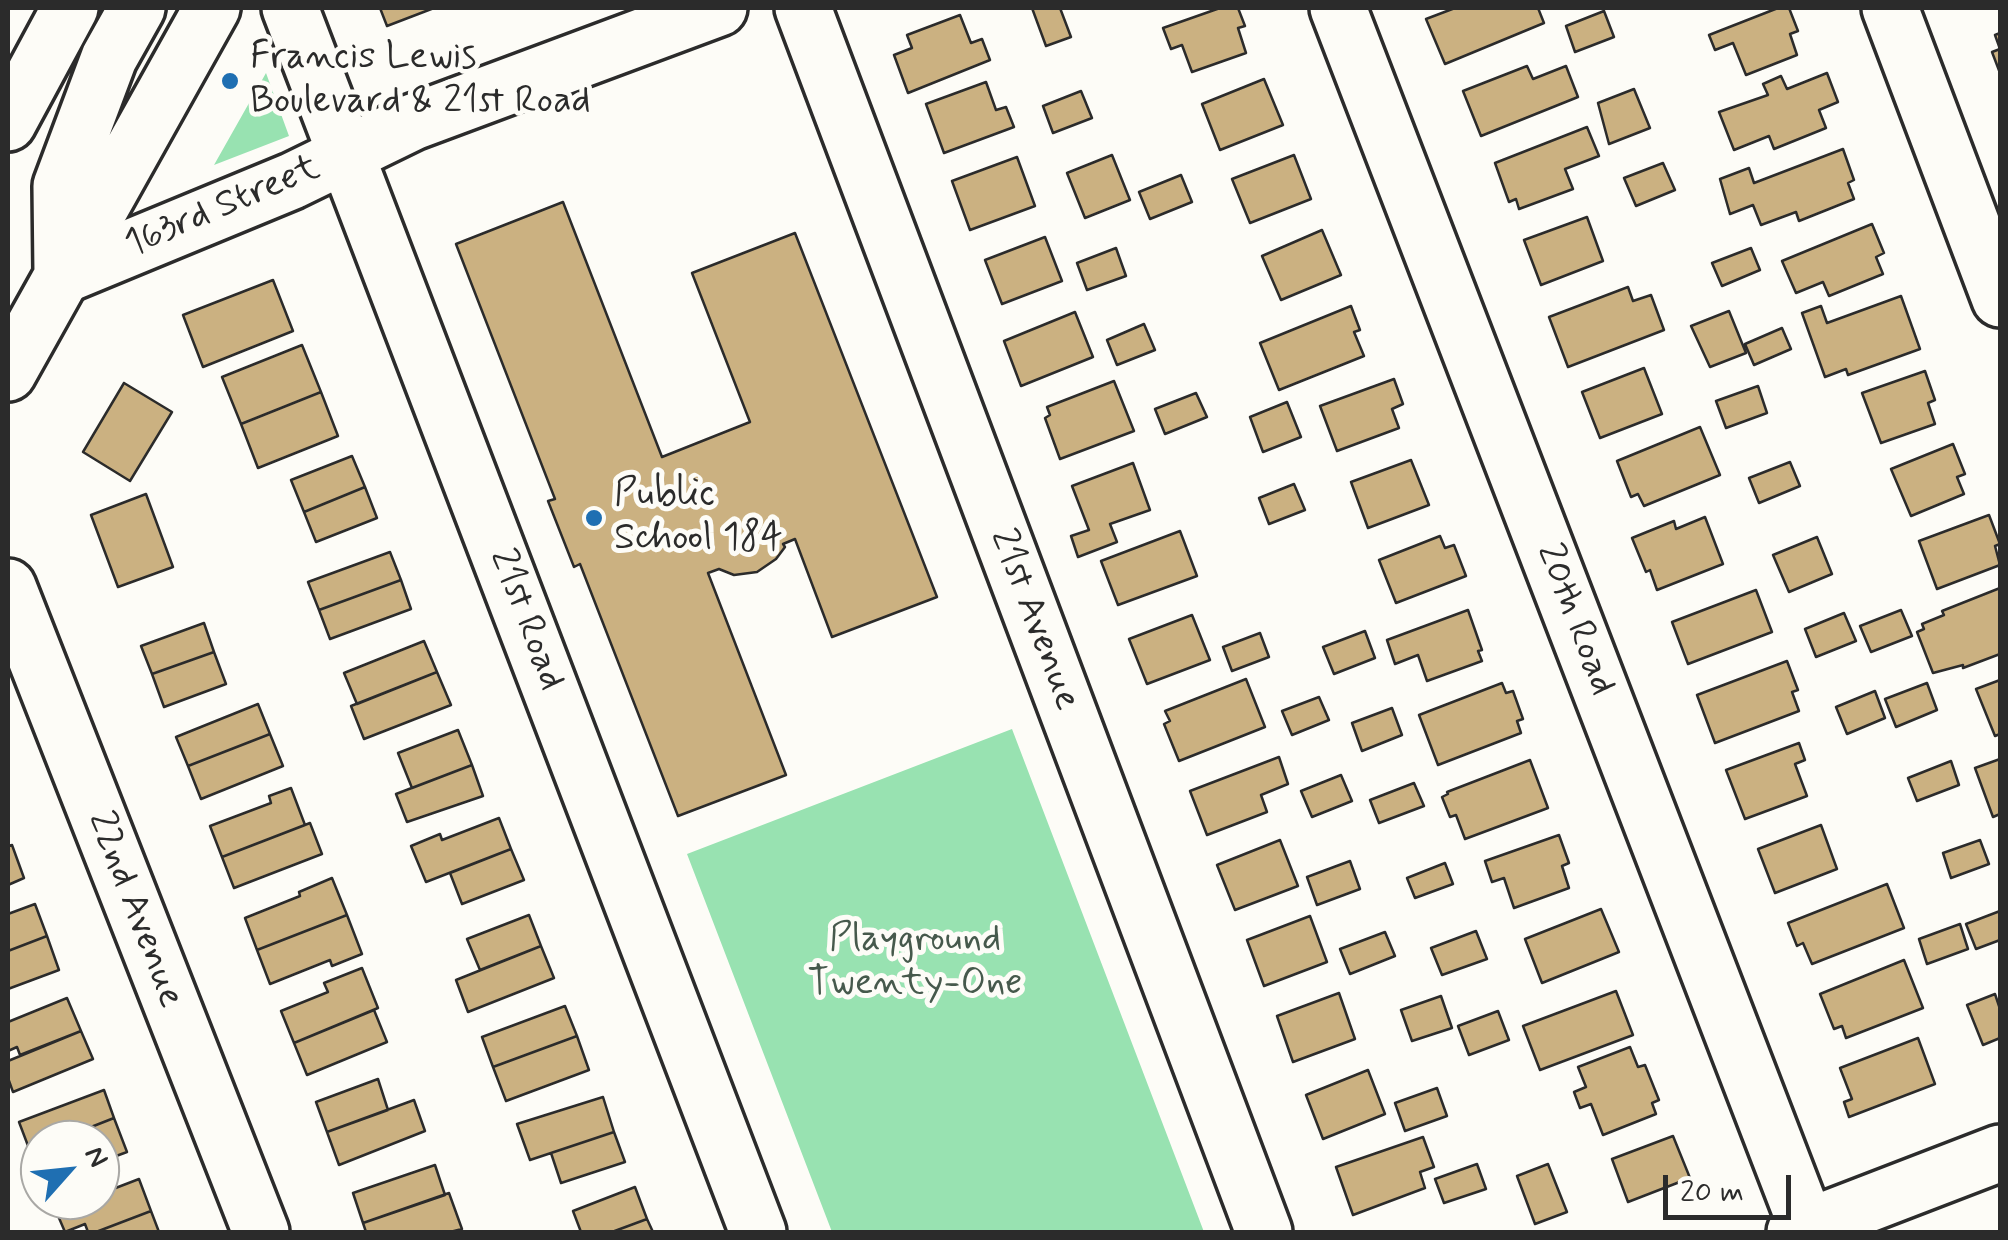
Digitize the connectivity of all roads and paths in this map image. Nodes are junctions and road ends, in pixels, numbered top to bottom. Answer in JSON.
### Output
{"nodes":[{"id":1,"x":70,"y":8,"type":"edge"},
{"id":2,"x":137,"y":8,"type":"edge"},
{"id":3,"x":212,"y":8,"type":"edge"},
{"id":4,"x":290,"y":8,"type":"edge"},
{"id":5,"x":719,"y":8,"type":"edge"},
{"id":6,"x":803,"y":8,"type":"edge"},
{"id":7,"x":1338,"y":8,"type":"edge"},
{"id":8,"x":1890,"y":8,"type":"edge"},
{"id":9,"x":8,"y":124,"type":"edge"},
{"id":10,"x":348,"y":154,"type":"junction"},
{"id":11,"x":62,"y":276,"type":"junction"},
{"id":12,"x":2000,"y":299,"type":"edge"},
{"id":13,"x":8,"y":372,"type":"edge"},
{"id":14,"x":8,"y":588,"type":"edge"},
{"id":15,"x":2000,"y":1153,"type":"edge"},
{"id":16,"x":1804,"y":1231,"type":"edge"},
{"id":17,"x":262,"y":1232,"type":"edge"},
{"id":18,"x":758,"y":1232,"type":"edge"},
{"id":19,"x":1264,"y":1232,"type":"edge"}],
"edges":[{"from":1,"to":9,"type":"street"},
{"from":2,"to":11,"type":"street"},
{"from":3,"to":11,"type":"street"},
{"from":4,"to":10,"type":"street","name":"21st Road"},
{"from":5,"to":10,"type":"street","name":"163rd Street"},
{"from":6,"to":19,"type":"street","name":"21st Avenue"},
{"from":7,"to":16,"type":"street","name":"20th Road"},
{"from":8,"to":12,"type":"street"},
{"from":10,"to":11,"type":"street","name":"163rd Street"},
{"from":10,"to":18,"type":"street","name":"21st Road"},
{"from":11,"to":13,"type":"street"},
{"from":14,"to":17,"type":"street","name":"22nd Avenue"},
{"from":15,"to":16,"type":"street"}]}
